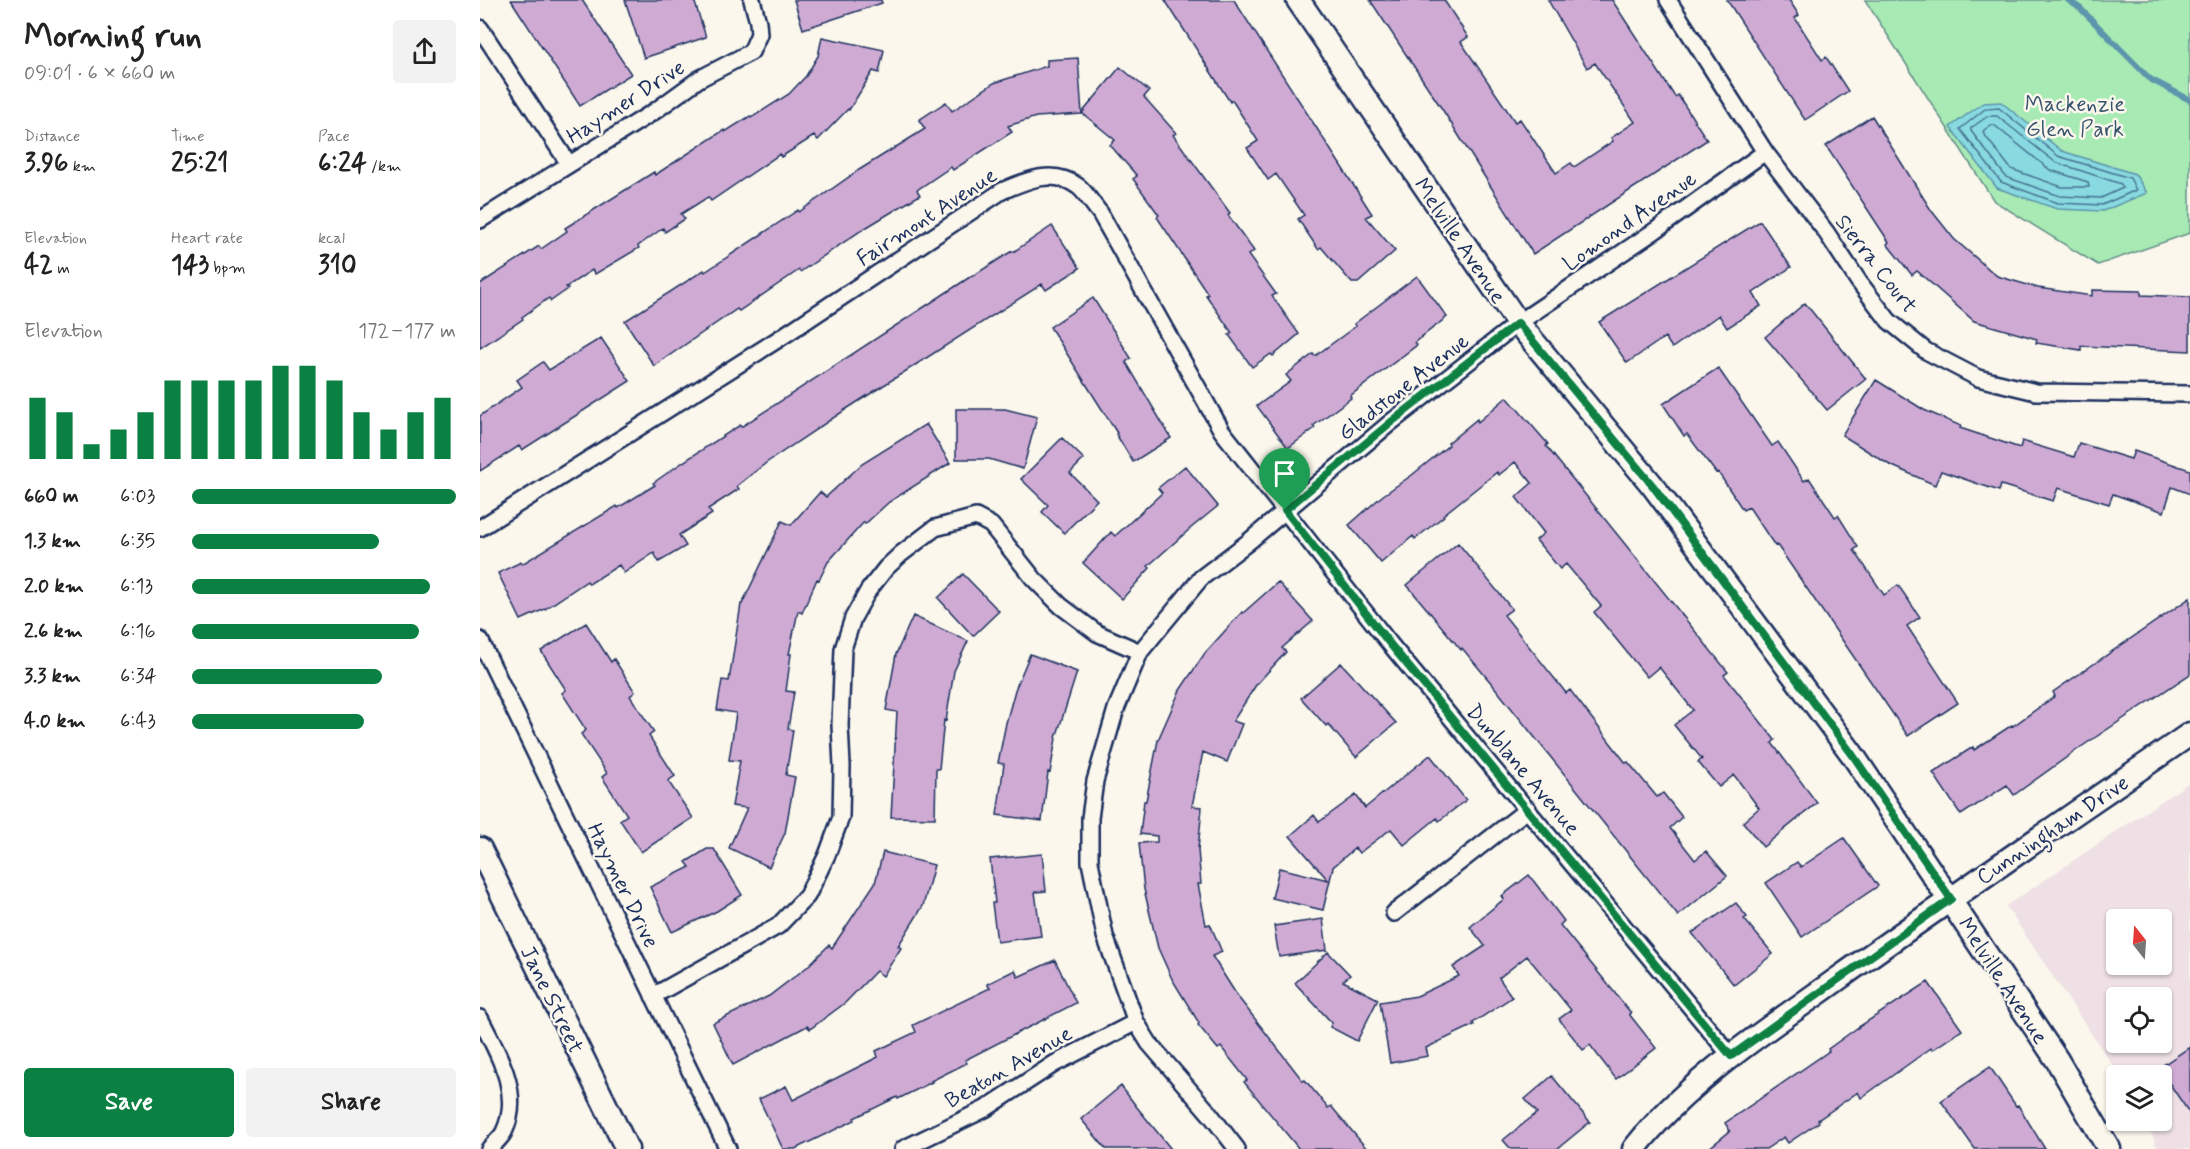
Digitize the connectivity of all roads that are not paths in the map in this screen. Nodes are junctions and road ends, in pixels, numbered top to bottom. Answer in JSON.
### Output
{"nodes":[{"id":1,"x":752,"y":0,"type":"edge"},
{"id":2,"x":1298,"y":0,"type":"edge"},
{"id":3,"x":1668,"y":0,"type":"edge"},
{"id":4,"x":480,"y":28,"type":"edge"},
{"id":5,"x":1765,"y":152,"type":"junction"},
{"id":6,"x":569,"y":164,"type":"junction"},
{"id":7,"x":480,"y":220,"type":"edge"},
{"id":8,"x":1518,"y":323,"type":"junction"},
{"id":9,"x":2190,"y":394,"type":"edge"},
{"id":10,"x":1285,"y":510,"type":"junction"},
{"id":11,"x":480,"y":528,"type":"edge"},
{"id":12,"x":480,"y":640,"type":"edge"},
{"id":13,"x":1140,"y":652,"type":"junction"},
{"id":14,"x":2190,"y":734,"type":"edge"},
{"id":15,"x":1528,"y":809,"type":"junction"},
{"id":16,"x":480,"y":849,"type":"edge"},
{"id":17,"x":1951,"y":899,"type":"junction"},
{"id":18,"x":1394,"y":913,"type":"dead end"},
{"id":19,"x":653,"y":996,"type":"junction"},
{"id":20,"x":480,"y":1018,"type":"edge"},
{"id":21,"x":1136,"y":1022,"type":"junction"},
{"id":22,"x":1731,"y":1056,"type":"junction"},
{"id":23,"x":489,"y":1149,"type":"edge"},
{"id":24,"x":627,"y":1149,"type":"edge"},
{"id":25,"x":728,"y":1149,"type":"edge"},
{"id":26,"x":903,"y":1149,"type":"edge"},
{"id":27,"x":1237,"y":1149,"type":"edge"},
{"id":28,"x":1634,"y":1149,"type":"edge"},
{"id":29,"x":2109,"y":1149,"type":"edge"}],
"edges":[{"from":1,"to":6,"type":"street","name":"Haymer Drive"},
{"from":2,"to":8,"type":"street","name":"Melville Avenue"},
{"from":3,"to":5,"type":"street","name":"Sierra Court"},
{"from":4,"to":6,"type":"street"},
{"from":5,"to":8,"type":"street","name":"Lomond Avenue"},
{"from":5,"to":9,"type":"street","name":"Sierra Court"},
{"from":6,"to":7,"type":"street","name":"Haymer Drive"},
{"from":8,"to":10,"type":"street","name":"Gladstone Avenue"},
{"from":8,"to":17,"type":"street","name":"Melville Avenue"},
{"from":10,"to":11,"type":"street","name":"Fairmont Avenue"},
{"from":10,"to":13,"type":"street","name":"Gladstone Avenue"},
{"from":10,"to":15,"type":"street","name":"Dunblane Avenue"},
{"from":12,"to":19,"type":"street","name":"Haymer Drive"},
{"from":13,"to":19,"type":"street"},
{"from":13,"to":21,"type":"street","name":"Gladstone Avenue"},
{"from":14,"to":17,"type":"street","name":"Cunningham Drive"},
{"from":15,"to":18,"type":"street"},
{"from":15,"to":22,"type":"street","name":"Dunblane Avenue"},
{"from":16,"to":24,"type":"street","name":"Jane Street"},
{"from":17,"to":22,"type":"street","name":"Cunningham Drive"},
{"from":17,"to":29,"type":"street","name":"Melville Avenue"},
{"from":19,"to":25,"type":"street","name":"Haymer Drive"},
{"from":20,"to":23,"type":"street"},
{"from":21,"to":26,"type":"street","name":"Beaton Avenue"},
{"from":21,"to":27,"type":"street","name":"Gladstone Avenue"},
{"from":22,"to":28,"type":"street","name":"Cunningham Drive"}]}
